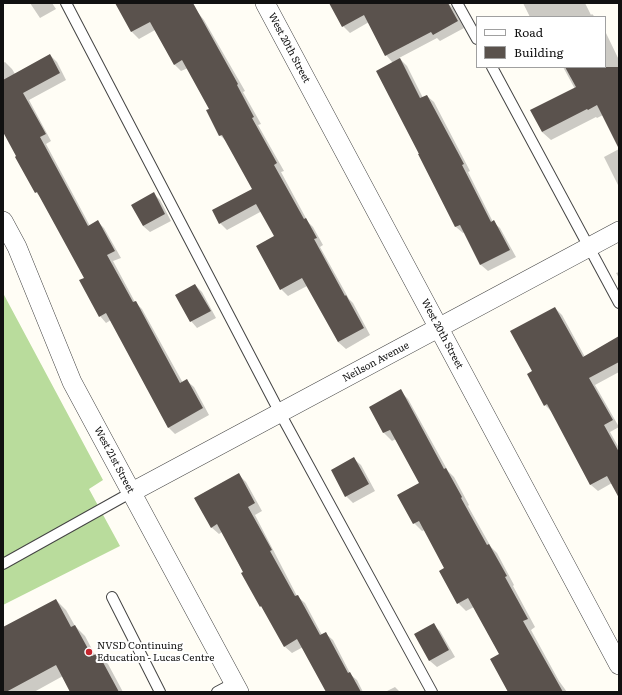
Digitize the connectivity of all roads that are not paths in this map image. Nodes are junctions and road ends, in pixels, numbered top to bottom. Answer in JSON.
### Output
{"nodes":[{"id":1,"x":66,"y":3,"type":"edge"},
{"id":2,"x":265,"y":3,"type":"edge"},
{"id":3,"x":457,"y":3,"type":"edge"},
{"id":4,"x":476,"y":37,"type":"edge"},
{"id":5,"x":493,"y":68,"type":"edge"},
{"id":6,"x":3,"y":221,"type":"edge"},
{"id":7,"x":619,"y":231,"type":"edge"},
{"id":8,"x":589,"y":246,"type":"junction"},
{"id":9,"x":619,"y":303,"type":"edge"},
{"id":10,"x":438,"y":328,"type":"junction"},
{"id":11,"x":280,"y":413,"type":"junction"},
{"id":12,"x":132,"y":492,"type":"junction"},
{"id":13,"x":3,"y":564,"type":"edge"},
{"id":14,"x":112,"y":597,"type":"dead end"},
{"id":15,"x":619,"y":665,"type":"edge"},
{"id":16,"x":237,"y":687,"type":"edge"},
{"id":17,"x":160,"y":692,"type":"edge"},
{"id":18,"x":217,"y":692,"type":"edge"},
{"id":19,"x":432,"y":692,"type":"edge"}],
"edges":[{"from":1,"to":11,"type":"lane"},
{"from":2,"to":10,"type":"street","name":"West 20th Street"},
{"from":3,"to":4,"type":"lane"},
{"from":5,"to":8,"type":"lane"},
{"from":6,"to":12,"type":"street","name":"West 21st Street"},
{"from":7,"to":8,"type":"street","name":"Neilson Avenue"},
{"from":8,"to":9,"type":"lane"},
{"from":8,"to":10,"type":"street","name":"Neilson Avenue"},
{"from":10,"to":11,"type":"street","name":"Neilson Avenue"},
{"from":10,"to":15,"type":"street","name":"West 20th Street"},
{"from":11,"to":12,"type":"street","name":"Neilson Avenue"},
{"from":11,"to":19,"type":"lane"},
{"from":12,"to":13,"type":"lane"},
{"from":12,"to":16,"type":"street","name":"West 21st Street"},
{"from":14,"to":17,"type":"lane"},
{"from":16,"to":18,"type":"lane"}]}
